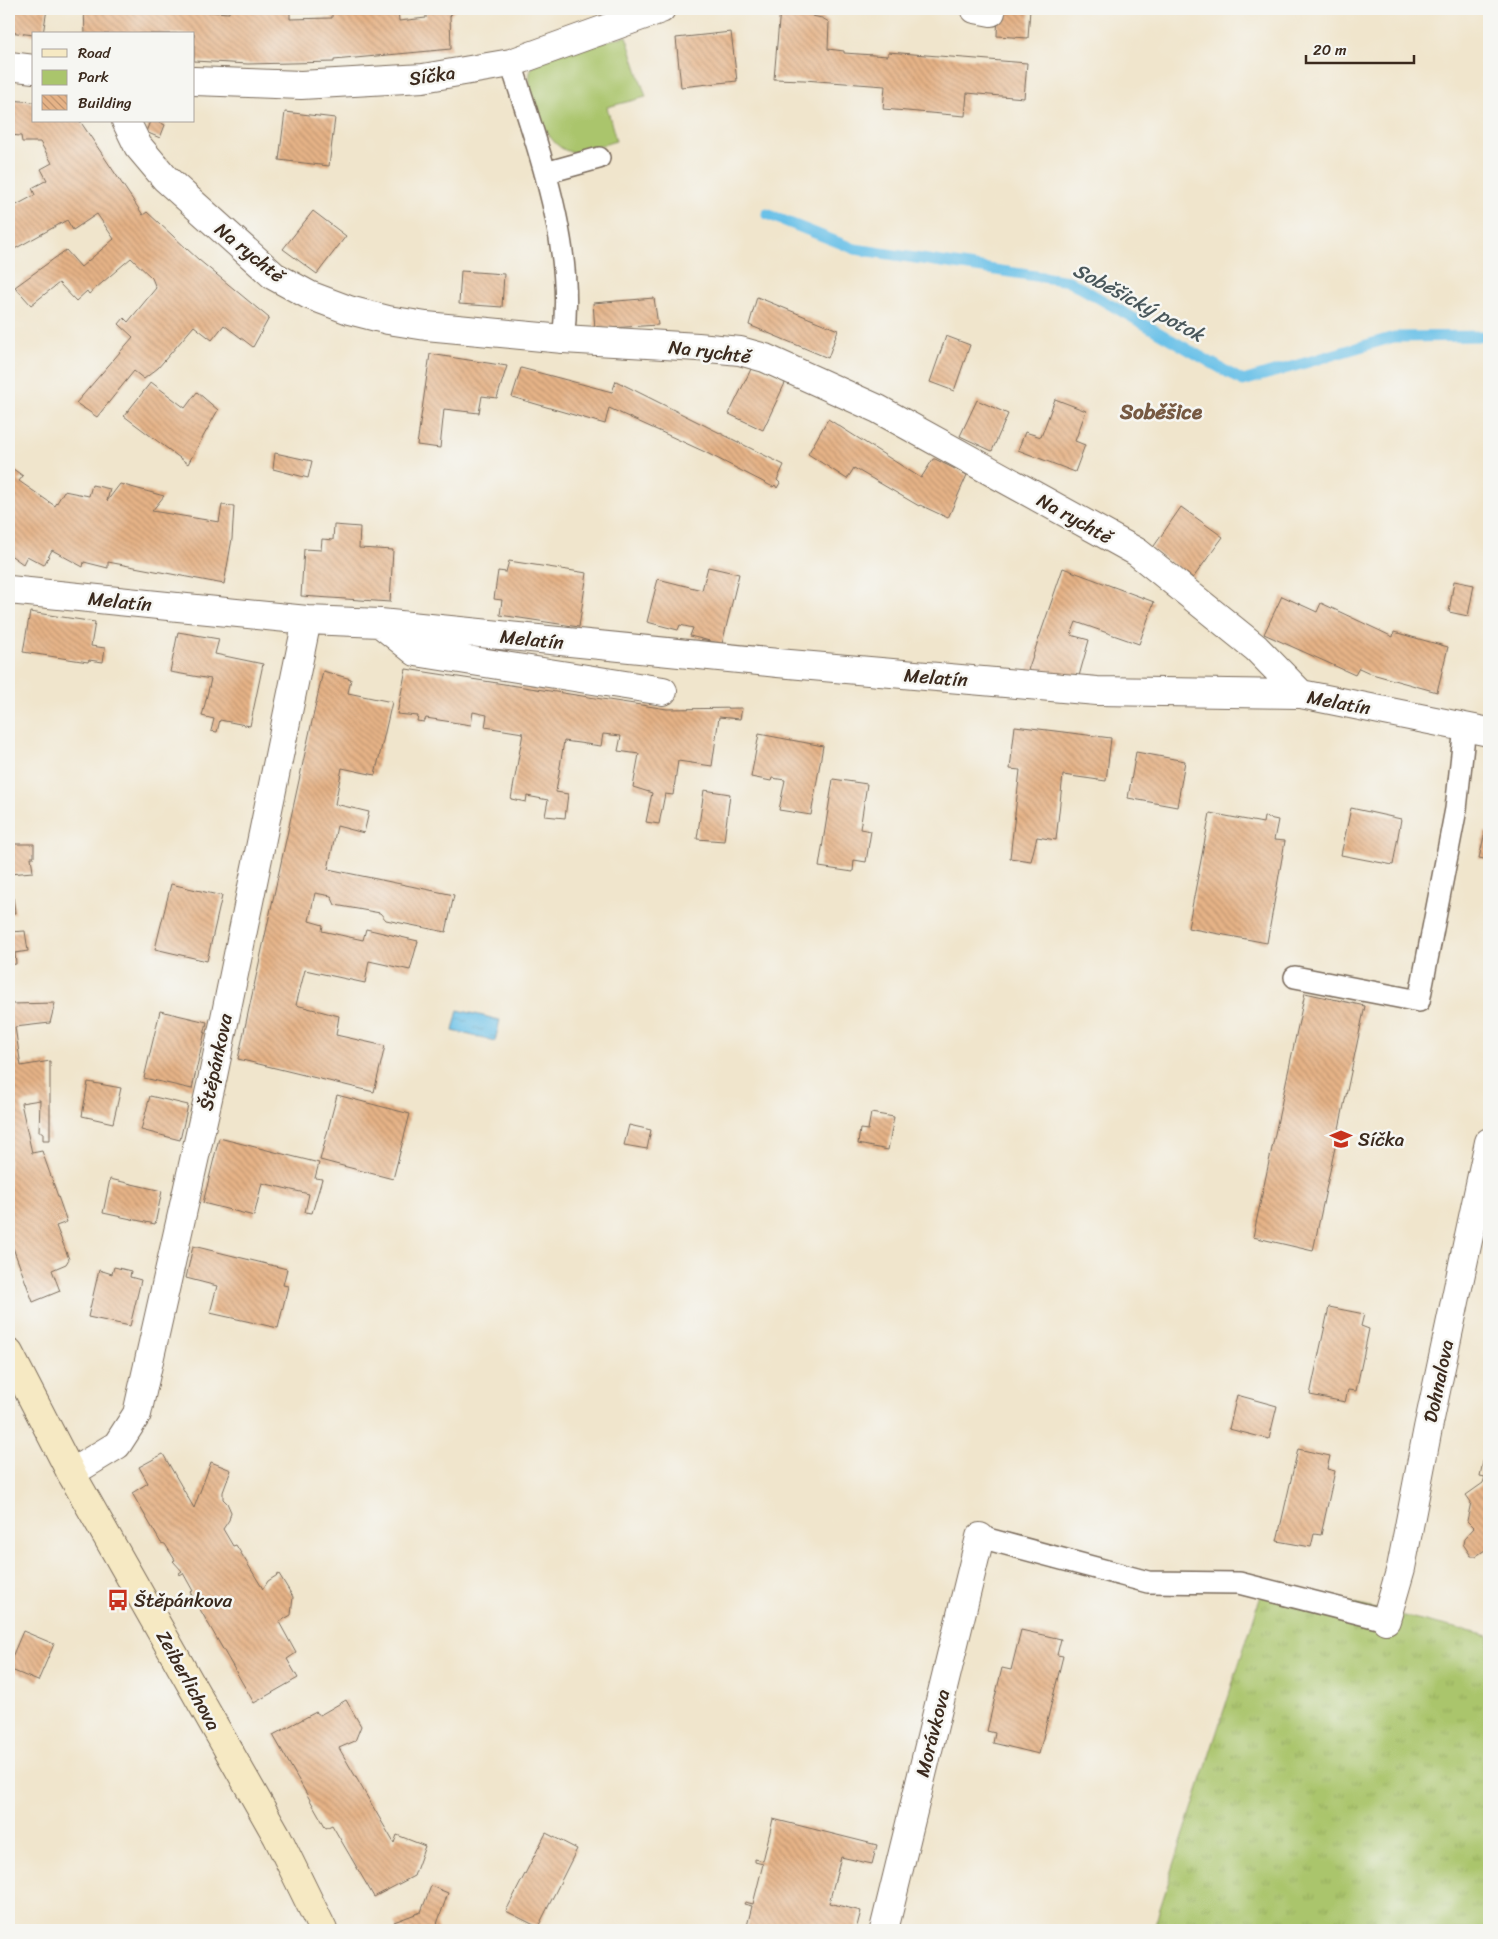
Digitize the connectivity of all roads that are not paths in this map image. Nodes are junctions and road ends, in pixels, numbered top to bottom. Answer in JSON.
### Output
{"nodes":[{"id":1,"x":660,"y":9,"type":"edge"},
{"id":2,"x":511,"y":63,"type":"junction"},
{"id":3,"x":9,"y":66,"type":"edge"},
{"id":4,"x":32,"y":69,"type":"edge"},
{"id":5,"x":195,"y":81,"type":"edge"},
{"id":6,"x":126,"y":122,"type":"edge"},
{"id":7,"x":599,"y":158,"type":"dead end"},
{"id":8,"x":545,"y":173,"type":"junction"},
{"id":9,"x":563,"y":339,"type":"junction"},
{"id":10,"x":9,"y":590,"type":"edge"},
{"id":11,"x":307,"y":620,"type":"junction"},
{"id":12,"x":380,"y":623,"type":"junction"},
{"id":13,"x":663,"y":691,"type":"dead end"},
{"id":14,"x":1301,"y":694,"type":"junction"},
{"id":15,"x":1477,"y":729,"type":"edge"},
{"id":16,"x":1295,"y":977,"type":"dead end"},
{"id":17,"x":1489,"y":1142,"type":"edge"},
{"id":18,"x":9,"y":1353,"type":"edge"},
{"id":19,"x":71,"y":1474,"type":"junction"},
{"id":20,"x":980,"y":1537,"type":"joint"},
{"id":21,"x":1386,"y":1620,"type":"joint"},
{"id":22,"x":323,"y":1930,"type":"edge"},
{"id":23,"x":884,"y":1930,"type":"edge"}],
"edges":[{"from":1,"to":2,"type":"street","name":"Síčka"},
{"from":2,"to":5,"type":"street","name":"Síčka"},
{"from":2,"to":8,"type":"lane"},
{"from":3,"to":4,"type":"street"},
{"from":6,"to":9,"type":"street","name":"Na rychtě"},
{"from":7,"to":8,"type":"lane"},
{"from":8,"to":9,"type":"lane"},
{"from":9,"to":14,"type":"street","name":"Na rychtě"},
{"from":10,"to":11,"type":"street","name":"Melatín"},
{"from":11,"to":12,"type":"street","name":"Melatín"},
{"from":11,"to":19,"type":"street","name":"Štěpánkova"},
{"from":12,"to":13,"type":"street","name":"Melatín"},
{"from":12,"to":14,"type":"street","name":"Melatín"},
{"from":14,"to":15,"type":"street","name":"Melatín"},
{"from":15,"to":16,"type":"lane"},
{"from":17,"to":21,"type":"street","name":"Dohnalova"},
{"from":18,"to":19,"type":"street","name":"Zeiberlichova"},
{"from":19,"to":22,"type":"street","name":"Zeiberlichova"},
{"from":20,"to":21,"type":"lane"},
{"from":20,"to":23,"type":"street","name":"Morávkova"}]}
